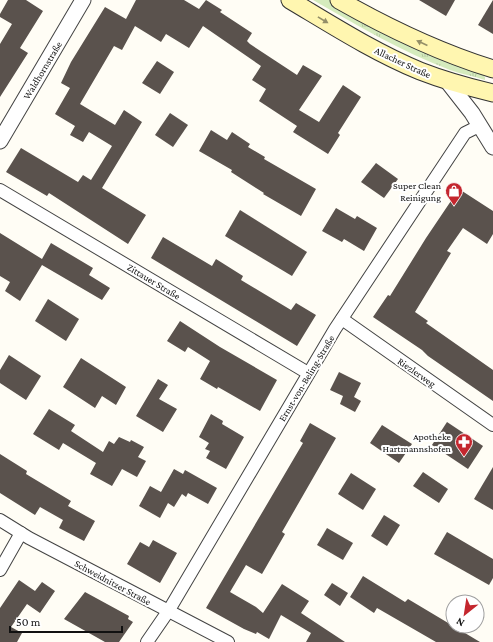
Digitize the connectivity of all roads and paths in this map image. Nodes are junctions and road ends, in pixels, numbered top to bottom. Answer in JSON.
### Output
{"nodes":[{"id":1,"x":84,"y":0,"type":"edge"},
{"id":2,"x":290,"y":0,"type":"edge"},
{"id":3,"x":339,"y":0,"type":"edge"},
{"id":4,"x":493,"y":69,"type":"edge"},
{"id":5,"x":447,"y":80,"type":"junction"},
{"id":6,"x":493,"y":93,"type":"edge"},
{"id":7,"x":479,"y":126,"type":"junction"},
{"id":8,"x":0,"y":141,"type":"edge"},
{"id":9,"x":493,"y":147,"type":"edge"},
{"id":10,"x":0,"y":190,"type":"edge"},
{"id":11,"x":342,"y":319,"type":"junction"},
{"id":12,"x":308,"y":373,"type":"junction"},
{"id":13,"x":493,"y":425,"type":"edge"},
{"id":14,"x":0,"y":520,"type":"edge"},
{"id":15,"x":21,"y":533,"type":"junction"},
{"id":16,"x":0,"y":570,"type":"edge"},
{"id":17,"x":169,"y":610,"type":"junction"},
{"id":18,"x":147,"y":642,"type":"edge"},
{"id":19,"x":228,"y":642,"type":"edge"}],
"edges":[{"from":1,"to":8,"type":"street","name":"Waldhornstraße"},
{"from":2,"to":5,"type":"main road","name":"Allacher Straße","one_way":true},
{"from":4,"to":3,"type":"main road","one_way":true},
{"from":5,"to":6,"type":"main road","name":"Allacher Straße"},
{"from":5,"to":7,"type":"street"},
{"from":7,"to":9,"type":"street"},
{"from":7,"to":11,"type":"street","name":"Ernst-von-Beling-Straße"},
{"from":10,"to":12,"type":"street","name":"Zittauer Straße"},
{"from":11,"to":12,"type":"street","name":"Ernst-von-Beling-Straße"},
{"from":11,"to":13,"type":"street","name":"Riezlerweg"},
{"from":12,"to":17,"type":"street","name":"Ernst-von-Beling-Straße"},
{"from":14,"to":15,"type":"street","name":"Schweidnitzer Straße"},
{"from":15,"to":16,"type":"street"},
{"from":15,"to":17,"type":"street","name":"Schweidnitzer Straße"},
{"from":17,"to":18,"type":"street","name":"Ernst-von-Beling-Straße"},
{"from":17,"to":19,"type":"street","name":"Schweidnitzer Straße"}]}
